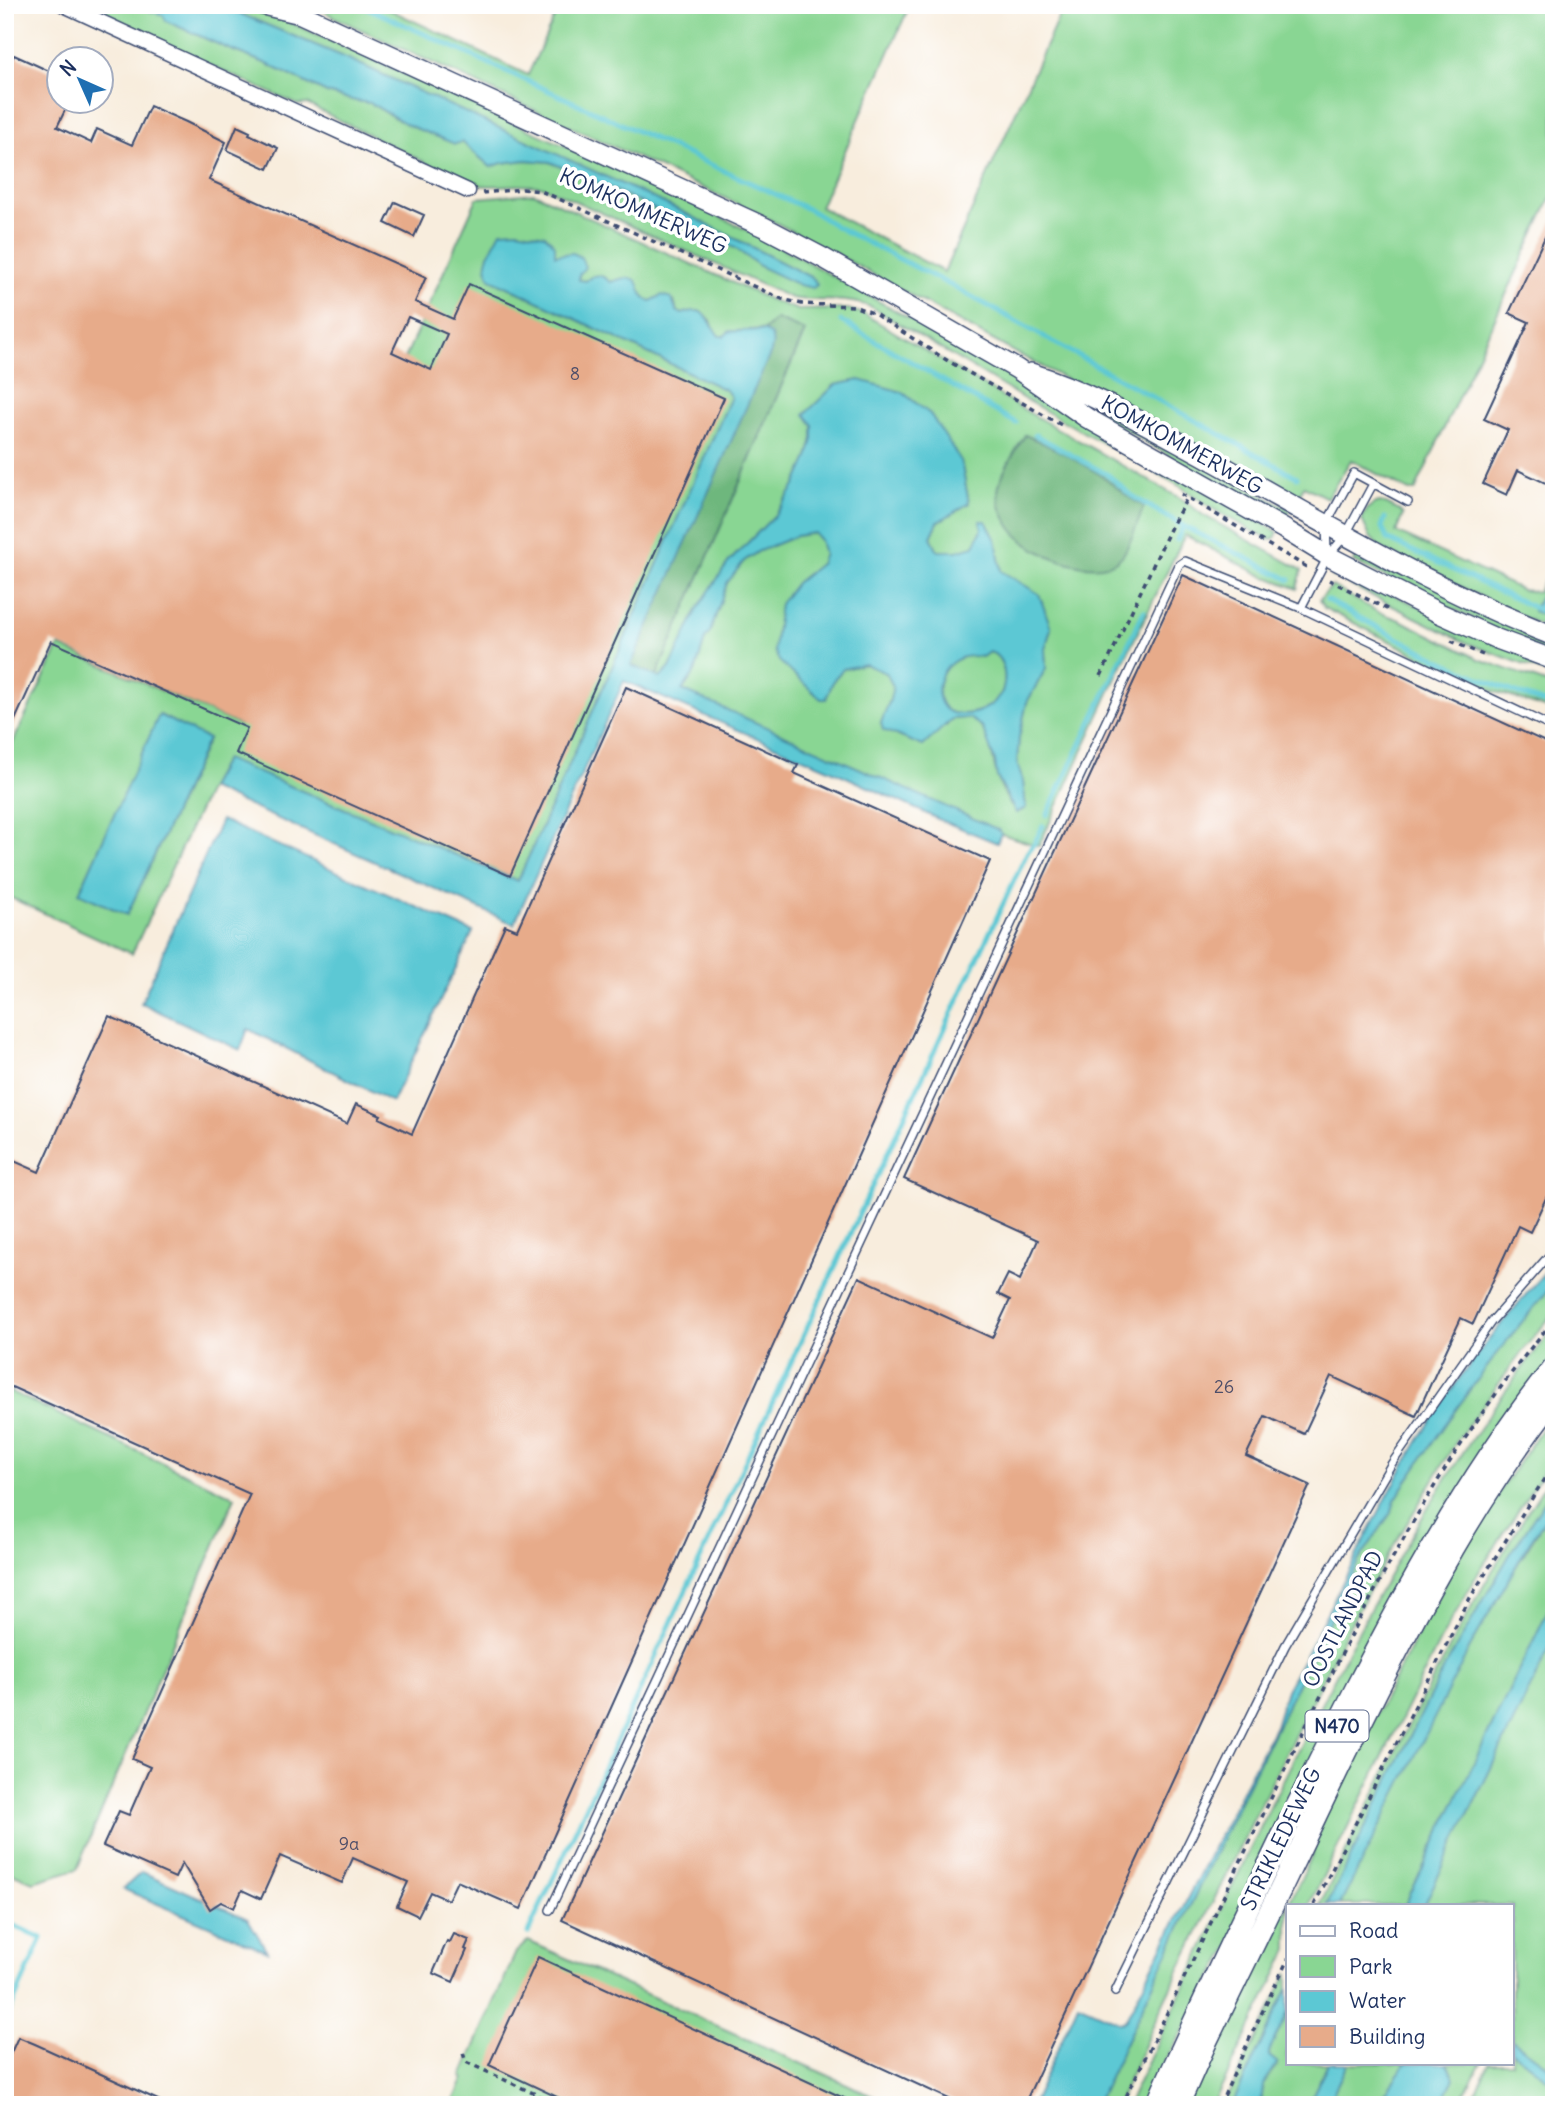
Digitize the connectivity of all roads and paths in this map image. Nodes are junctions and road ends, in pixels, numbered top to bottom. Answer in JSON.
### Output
{"nodes":[{"id":1,"x":64,"y":5,"type":"edge"},
{"id":2,"x":263,"y":5,"type":"edge"},
{"id":3,"x":296,"y":10,"type":"edge"},
{"id":4,"x":468,"y":191,"type":"joint"},
{"id":5,"x":1017,"y":369,"type":"junction"},
{"id":6,"x":1067,"y":428,"type":"dead end"},
{"id":7,"x":1373,"y":484,"type":"junction"},
{"id":8,"x":1175,"y":489,"type":"dead end"},
{"id":9,"x":1187,"y":498,"type":"junction"},
{"id":10,"x":1408,"y":502,"type":"dead end"},
{"id":11,"x":1326,"y":524,"type":"junction"},
{"id":12,"x":1345,"y":536,"type":"junction"},
{"id":13,"x":1323,"y":565,"type":"junction"},
{"id":14,"x":1301,"y":608,"type":"junction"},
{"id":15,"x":1397,"y":614,"type":"dead end"},
{"id":16,"x":1554,"y":636,"type":"edge"},
{"id":17,"x":1444,"y":637,"type":"dead end"},
{"id":18,"x":1489,"y":657,"type":"dead end"},
{"id":19,"x":1554,"y":660,"type":"edge"},
{"id":20,"x":1101,"y":676,"type":"dead end"},
{"id":21,"x":1554,"y":728,"type":"edge"},
{"id":22,"x":1554,"y":1250,"type":"edge"},
{"id":23,"x":1554,"y":1320,"type":"edge"},
{"id":24,"x":1554,"y":1367,"type":"edge"},
{"id":25,"x":1554,"y":1398,"type":"edge"},
{"id":26,"x":1554,"y":1463,"type":"edge"},
{"id":27,"x":1315,"y":1904,"type":"edge"},
{"id":28,"x":550,"y":1910,"type":"dead end"},
{"id":29,"x":1286,"y":1963,"type":"edge"},
{"id":30,"x":1115,"y":1992,"type":"dead end"},
{"id":31,"x":463,"y":2053,"type":"dead end"},
{"id":32,"x":559,"y":2105,"type":"edge"},
{"id":33,"x":1122,"y":2105,"type":"edge"},
{"id":34,"x":1157,"y":2105,"type":"edge"},
{"id":35,"x":1178,"y":2105,"type":"edge"},
{"id":36,"x":1220,"y":2105,"type":"edge"}],
"edges":[{"from":1,"to":4,"type":"street"},
{"from":2,"to":3,"type":"main road","name":"KOMKOMMERWEG"},
{"from":3,"to":5,"type":"main road","name":"KOMKOMMERWEG"},
{"from":4,"to":6,"type":"path","name":"KOMKOMMERWEG"},
{"from":5,"to":11,"type":"main road","name":"KOMKOMMERWEG"},
{"from":5,"to":13,"type":"main road","name":"KOMKOMMERWEG"},
{"from":7,"to":10,"type":"lane"},
{"from":7,"to":11,"type":"lane"},
{"from":7,"to":12,"type":"lane"},
{"from":8,"to":9,"type":"path","name":"KOMKOMMERWEG"},
{"from":9,"to":13,"type":"path","name":"KOMKOMMERWEG"},
{"from":9,"to":20,"type":"path"},
{"from":11,"to":12,"type":"main road","name":"KOMKOMMERWEG"},
{"from":11,"to":13,"type":"lane"},
{"from":12,"to":13,"type":"lane"},
{"from":12,"to":16,"type":"main road","name":"KOMKOMMERWEG"},
{"from":13,"to":14,"type":"lane"},
{"from":13,"to":15,"type":"path","name":"KOMKOMMERWEG"},
{"from":13,"to":19,"type":"main road","name":"KOMKOMMERWEG"},
{"from":14,"to":21,"type":"lane"},
{"from":14,"to":28,"type":"lane"},
{"from":17,"to":18,"type":"path"},
{"from":22,"to":30,"type":"lane"},
{"from":23,"to":33,"type":"path","name":"OOSTLANDPAD"},
{"from":24,"to":34,"type":"main road","name":"STRIKLEDEWEG","number":"N470"},
{"from":25,"to":35,"type":"main road","name":"STRIKLEDEWEG","number":"N470"},
{"from":26,"to":27,"type":"path"},
{"from":29,"to":36,"type":"path"},
{"from":31,"to":32,"type":"path"}]}
